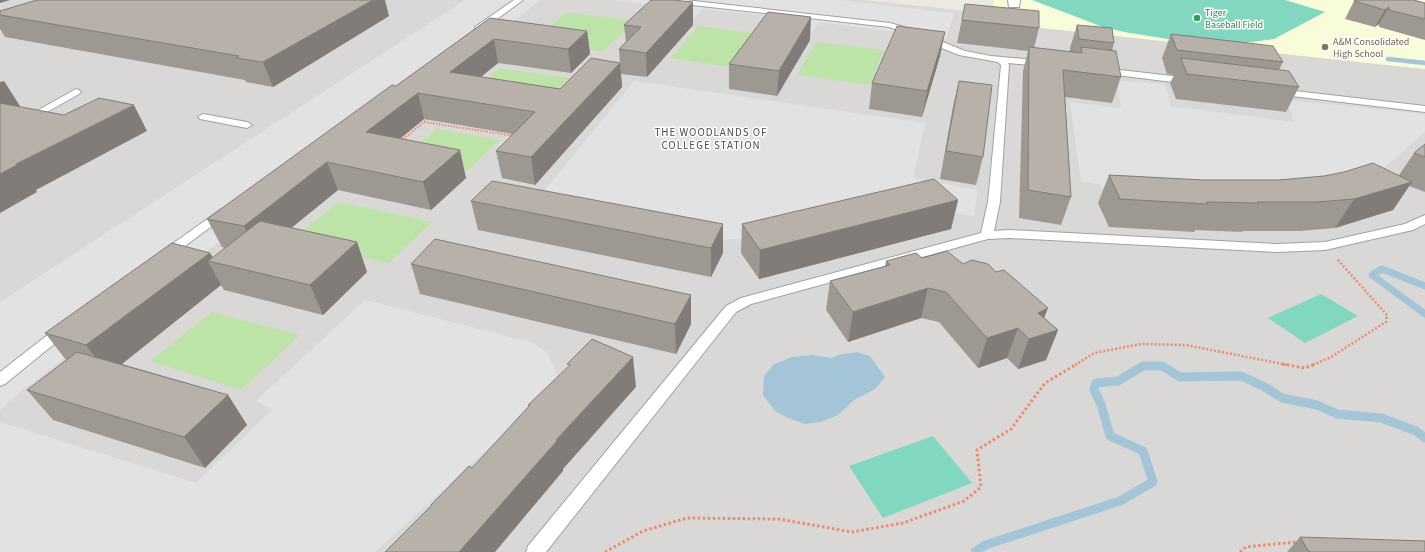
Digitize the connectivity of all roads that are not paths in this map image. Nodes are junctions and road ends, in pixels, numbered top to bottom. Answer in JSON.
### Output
{"nodes":[{"id":1,"x":519,"y":0,"type":"edge"},
{"id":2,"x":665,"y":0,"type":"edge"},
{"id":3,"x":470,"y":35,"type":"edge"},
{"id":4,"x":1000,"y":59,"type":"junction"},
{"id":5,"x":1048,"y":64,"type":"edge"},
{"id":6,"x":1094,"y":70,"type":"edge"},
{"id":7,"x":1198,"y":82,"type":"edge"},
{"id":8,"x":1268,"y":91,"type":"edge"},
{"id":9,"x":76,"y":92,"type":"dead end"},
{"id":10,"x":1425,"y":109,"type":"edge"},
{"id":11,"x":203,"y":117,"type":"dead end"},
{"id":12,"x":61,"y":118,"type":"edge"},
{"id":13,"x":247,"y":125,"type":"dead end"},
{"id":14,"x":232,"y":207,"type":"edge"},
{"id":15,"x":1425,"y":219,"type":"edge"},
{"id":16,"x":987,"y":235,"type":"junction"},
{"id":17,"x":154,"y":263,"type":"edge"},
{"id":18,"x":74,"y":321,"type":"edge"},
{"id":19,"x":0,"y":380,"type":"edge"},
{"id":20,"x":535,"y":552,"type":"edge"}],
"edges":[{"from":1,"to":3,"type":"lane"},
{"from":2,"to":4,"type":"lane"},
{"from":4,"to":5,"type":"lane"},
{"from":4,"to":16,"type":"lane"},
{"from":6,"to":7,"type":"lane"},
{"from":8,"to":10,"type":"lane"},
{"from":9,"to":12,"type":"lane"},
{"from":11,"to":13,"type":"lane"},
{"from":14,"to":17,"type":"lane"},
{"from":15,"to":16,"type":"lane"},
{"from":16,"to":20,"type":"lane"},
{"from":18,"to":19,"type":"lane"}]}
